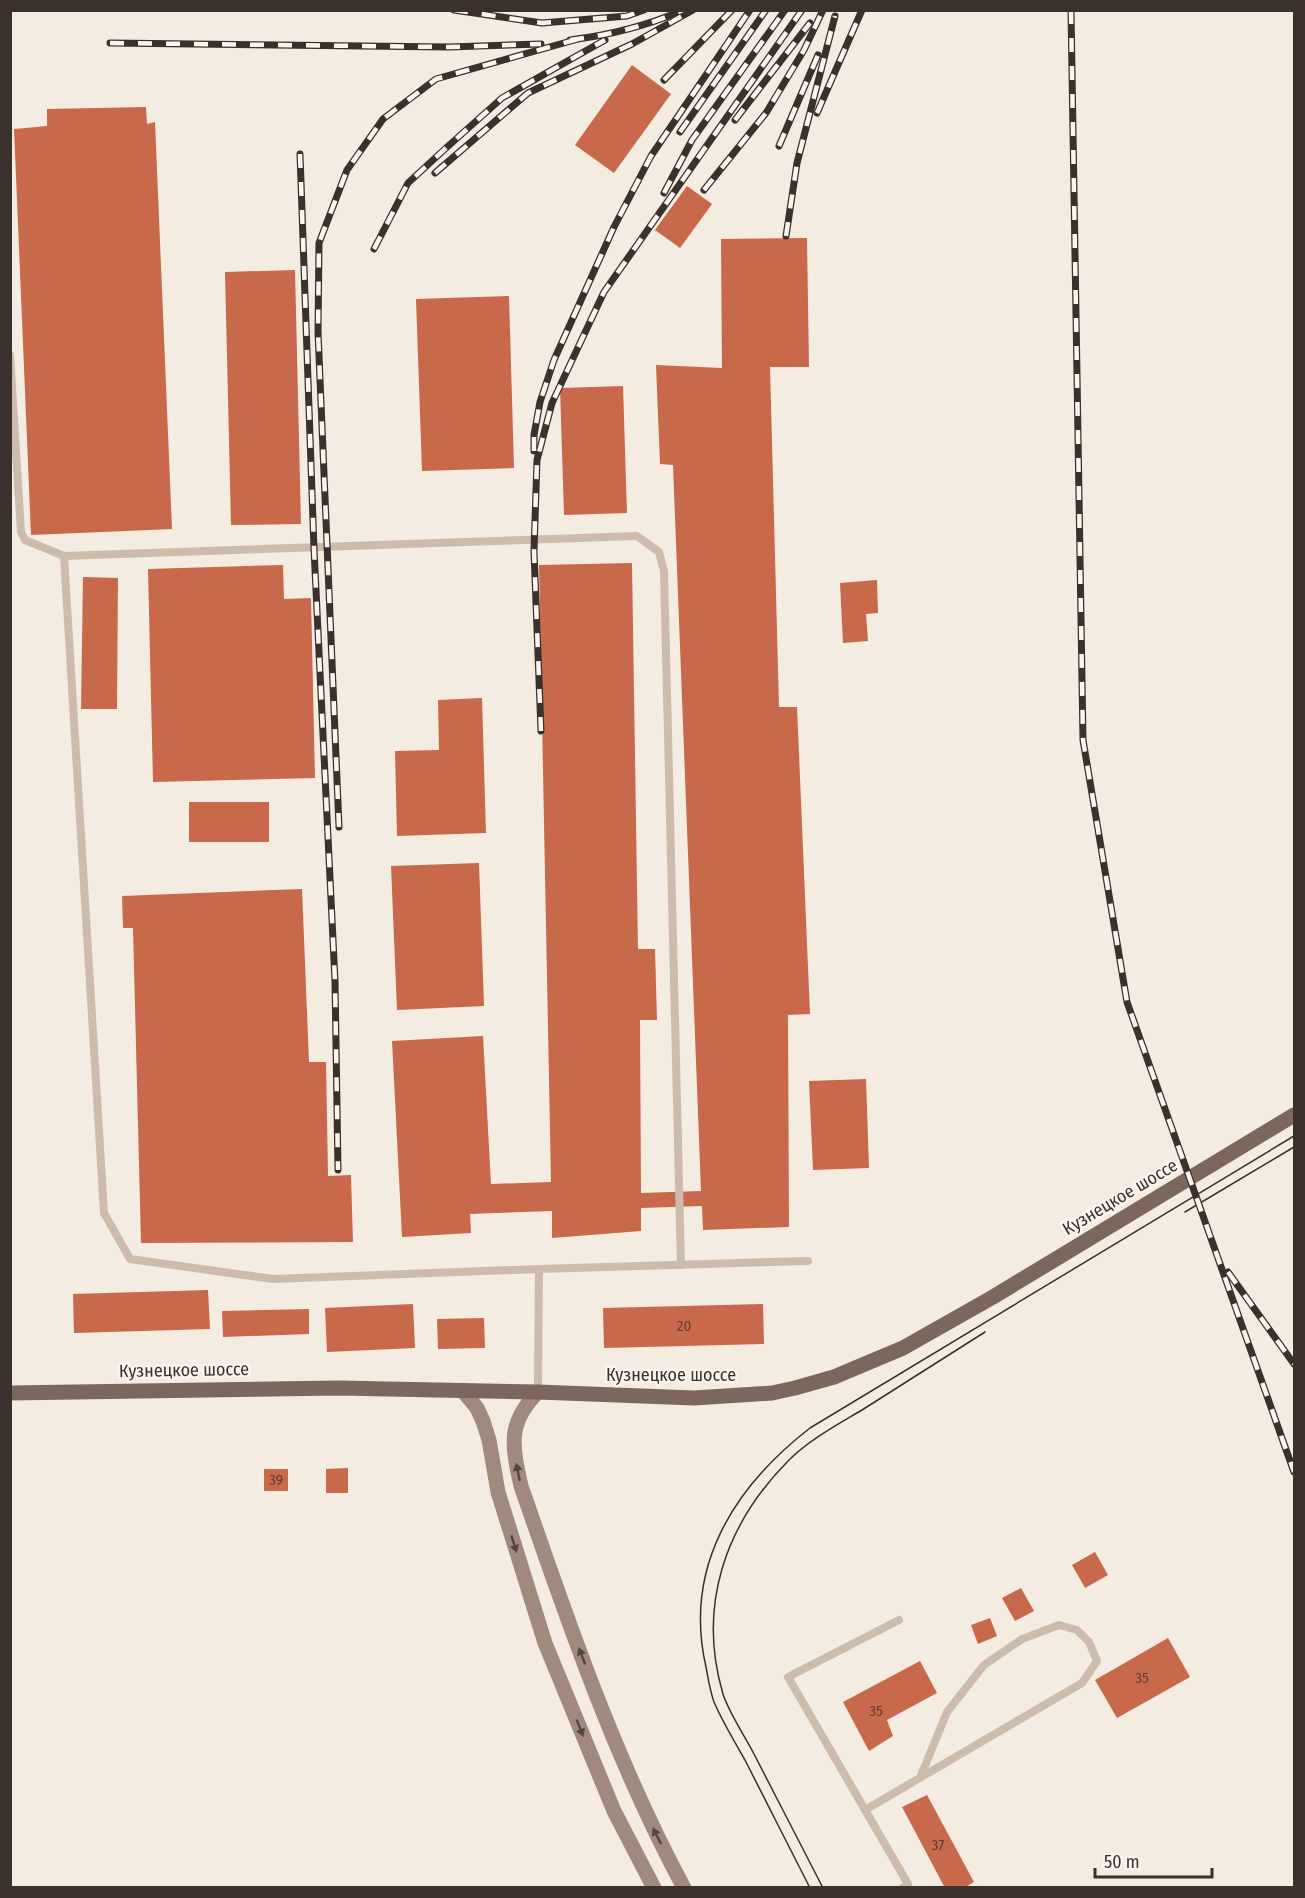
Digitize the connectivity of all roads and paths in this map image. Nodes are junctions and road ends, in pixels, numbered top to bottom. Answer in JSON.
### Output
{"nodes":[{"id":1,"x":10,"y":355,"type":"edge"},
{"id":2,"x":64,"y":556,"type":"junction"},
{"id":3,"x":1294,"y":1115,"type":"edge"},
{"id":4,"x":808,"y":1261,"type":"dead end"},
{"id":5,"x":681,"y":1265,"type":"junction"},
{"id":6,"x":539,"y":1269,"type":"junction"},
{"id":7,"x":463,"y":1391,"type":"junction"},
{"id":8,"x":538,"y":1392,"type":"junction"},
{"id":9,"x":10,"y":1393,"type":"edge"},
{"id":10,"x":899,"y":1620,"type":"dead end"},
{"id":11,"x":920,"y":1778,"type":"junction"},
{"id":12,"x":865,"y":1810,"type":"junction"},
{"id":13,"x":907,"y":1886,"type":"edge"},
{"id":14,"x":654,"y":1887,"type":"edge"},
{"id":15,"x":684,"y":1887,"type":"edge"}],
"edges":[{"from":1,"to":2,"type":"lane"},
{"from":2,"to":5,"type":"lane"},
{"from":2,"to":6,"type":"lane"},
{"from":3,"to":8,"type":"main road","name":"Кузнецкое шоссе"},
{"from":4,"to":5,"type":"lane"},
{"from":5,"to":6,"type":"lane"},
{"from":6,"to":8,"type":"lane"},
{"from":7,"to":8,"type":"main road","name":"Кузнецкое шоссе"},
{"from":7,"to":9,"type":"main road","name":"Кузнецкое шоссе"},
{"from":7,"to":14,"type":"main road","one_way":true},
{"from":15,"to":8,"type":"main road","one_way":true},
{"from":10,"to":12,"type":"lane"},
{"from":11,"to":11,"type":"lane"},
{"from":11,"to":12,"type":"lane"},
{"from":12,"to":13,"type":"lane"}]}
